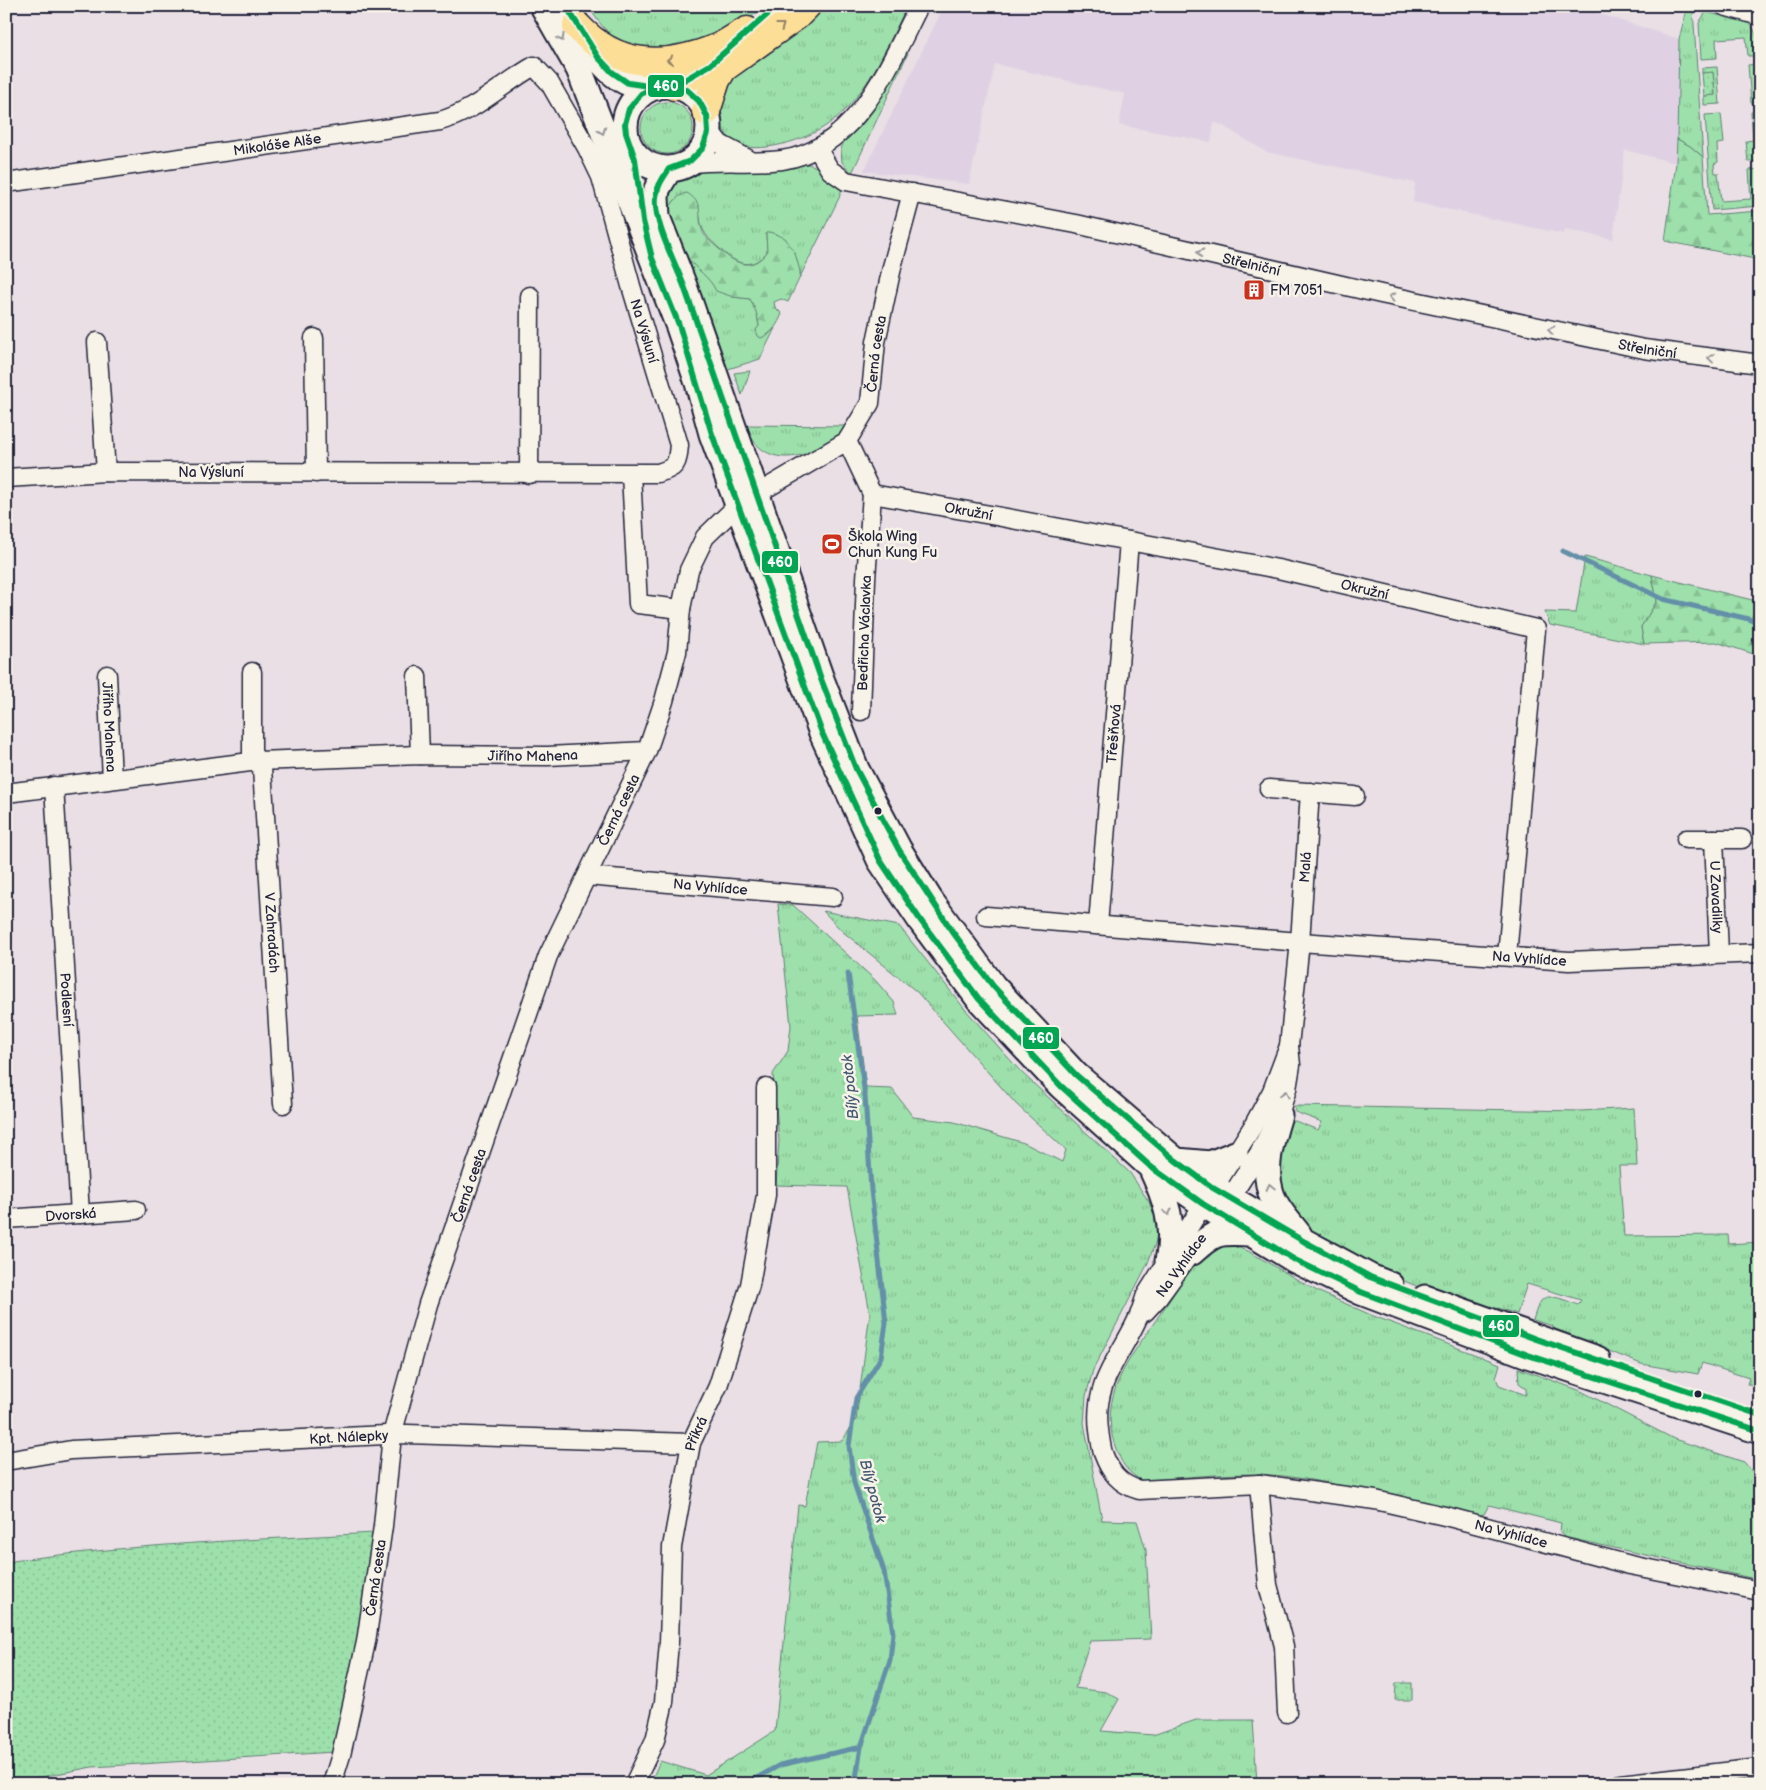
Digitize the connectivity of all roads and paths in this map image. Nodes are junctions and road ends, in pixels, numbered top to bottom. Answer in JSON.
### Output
{"nodes":[{"id":1,"x":544,"y":6,"type":"edge"},
{"id":2,"x":777,"y":6,"type":"edge"},
{"id":3,"x":806,"y":6,"type":"edge"},
{"id":4,"x":919,"y":6,"type":"edge"},
{"id":5,"x":1724,"y":6,"type":"edge"},
{"id":6,"x":572,"y":16,"type":"edge"},
{"id":7,"x":1760,"y":16,"type":"edge"},
{"id":8,"x":747,"y":31,"type":"junction"},
{"id":9,"x":534,"y":66,"type":"joint"},
{"id":10,"x":579,"y":69,"type":"junction"},
{"id":11,"x":665,"y":86,"type":"junction"},
{"id":12,"x":626,"y":118,"type":"junction"},
{"id":13,"x":708,"y":120,"type":"junction"},
{"id":14,"x":817,"y":148,"type":"junction"},
{"id":15,"x":634,"y":152,"type":"junction"},
{"id":16,"x":756,"y":162,"type":"junction"},
{"id":17,"x":678,"y":166,"type":"junction"},
{"id":18,"x":6,"y":184,"type":"edge"},
{"id":19,"x":912,"y":193,"type":"junction"},
{"id":20,"x":649,"y":248,"type":"junction"},
{"id":21,"x":530,"y":296,"type":"dead end"},
{"id":22,"x":314,"y":338,"type":"dead end"},
{"id":23,"x":97,"y":342,"type":"dead end"},
{"id":24,"x":1760,"y":364,"type":"edge"},
{"id":25,"x":847,"y":441,"type":"junction"},
{"id":26,"x":106,"y":472,"type":"junction"},
{"id":27,"x":316,"y":473,"type":"junction"},
{"id":28,"x":529,"y":474,"type":"junction"},
{"id":29,"x":631,"y":474,"type":"junction"},
{"id":30,"x":6,"y":478,"type":"edge"},
{"id":31,"x":872,"y":494,"type":"junction"},
{"id":32,"x":747,"y":500,"type":"junction"},
{"id":33,"x":1129,"y":541,"type":"junction"},
{"id":34,"x":681,"y":609,"type":"junction"},
{"id":35,"x":252,"y":672,"type":"dead end"},
{"id":36,"x":107,"y":675,"type":"dead end"},
{"id":37,"x":417,"y":676,"type":"dead end"},
{"id":38,"x":861,"y":712,"type":"dead end"},
{"id":39,"x":647,"y":751,"type":"junction"},
{"id":40,"x":420,"y":755,"type":"junction"},
{"id":41,"x":258,"y":761,"type":"junction"},
{"id":42,"x":112,"y":779,"type":"junction"},
{"id":43,"x":54,"y":786,"type":"junction"},
{"id":44,"x":1269,"y":788,"type":"dead end"},
{"id":45,"x":1310,"y":792,"type":"junction"},
{"id":46,"x":6,"y":793,"type":"edge"},
{"id":47,"x":1355,"y":796,"type":"dead end"},
{"id":48,"x":1686,"y":839,"type":"dead end"},
{"id":49,"x":1714,"y":839,"type":"junction"},
{"id":50,"x":1742,"y":839,"type":"dead end"},
{"id":51,"x":587,"y":876,"type":"junction"},
{"id":52,"x":833,"y":897,"type":"dead end"},
{"id":53,"x":986,"y":916,"type":"dead end"},
{"id":54,"x":1098,"y":925,"type":"junction"},
{"id":55,"x":1300,"y":942,"type":"junction"},
{"id":56,"x":1760,"y":953,"type":"edge"},
{"id":57,"x":1719,"y":954,"type":"junction"},
{"id":58,"x":1507,"y":956,"type":"junction"},
{"id":59,"x":1289,"y":1046,"type":"junction"},
{"id":60,"x":766,"y":1088,"type":"dead end"},
{"id":61,"x":283,"y":1104,"type":"dead end"},
{"id":62,"x":1279,"y":1115,"type":"junction"},
{"id":63,"x":1235,"y":1154,"type":"junction"},
{"id":64,"x":1175,"y":1160,"type":"junction"},
{"id":65,"x":1150,"y":1167,"type":"junction"},
{"id":66,"x":1216,"y":1201,"type":"junction"},
{"id":67,"x":136,"y":1210,"type":"dead end"},
{"id":68,"x":80,"y":1214,"type":"junction"},
{"id":69,"x":6,"y":1219,"type":"edge"},
{"id":70,"x":1251,"y":1233,"type":"junction"},
{"id":71,"x":1305,"y":1242,"type":"junction"},
{"id":72,"x":1192,"y":1252,"type":"junction"},
{"id":73,"x":1168,"y":1261,"type":"junction"},
{"id":74,"x":1137,"y":1320,"type":"junction"},
{"id":75,"x":1760,"y":1415,"type":"edge"},
{"id":76,"x":1760,"y":1431,"type":"edge"},
{"id":77,"x":392,"y":1435,"type":"junction"},
{"id":78,"x":691,"y":1442,"type":"junction"},
{"id":79,"x":6,"y":1461,"type":"edge"},
{"id":80,"x":1259,"y":1484,"type":"junction"},
{"id":81,"x":1760,"y":1591,"type":"edge"},
{"id":82,"x":1287,"y":1712,"type":"dead end"},
{"id":83,"x":1760,"y":1768,"type":"edge"},
{"id":84,"x":332,"y":1784,"type":"edge"},
{"id":85,"x":634,"y":1784,"type":"edge"},
{"id":86,"x":1620,"y":1784,"type":"edge"}],
"edges":[{"from":1,"to":10,"type":"main road","one_way":true},
{"from":2,"to":8,"type":"highway"},
{"from":13,"to":3,"type":"highway","one_way":true},
{"from":4,"to":14,"type":"street"},
{"from":5,"to":7,"type":"street"},
{"from":8,"to":6,"type":"highway","one_way":true},
{"from":6,"to":11,"type":"main road"},
{"from":8,"to":11,"type":"highway"},
{"from":9,"to":18,"type":"street","name":"Mikoláše Alše"},
{"from":9,"to":29,"type":"street","name":"Na Výsluní"},
{"from":10,"to":12,"type":"main road"},
{"from":10,"to":20,"type":"main road","one_way":true},
{"from":11,"to":12,"type":"main road"},
{"from":11,"to":13,"type":"main road"},
{"from":12,"to":15,"type":"main road"},
{"from":13,"to":16,"type":"street"},
{"from":13,"to":17,"type":"main road"},
{"from":14,"to":16,"type":"street"},
{"from":14,"to":19,"type":"street","name":"Střelniční"},
{"from":15,"to":17,"type":"main road"},
{"from":15,"to":20,"type":"main road"},
{"from":16,"to":17,"type":"street"},
{"from":17,"to":32,"type":"main road"},
{"from":24,"to":19,"type":"street","name":"Střelniční","one_way":true},
{"from":19,"to":25,"type":"street","name":"Černá cesta"},
{"from":20,"to":32,"type":"main road"},
{"from":21,"to":28,"type":"street"},
{"from":22,"to":27,"type":"street"},
{"from":23,"to":26,"type":"street"},
{"from":25,"to":31,"type":"street","name":"Bedřicha Václavka"},
{"from":25,"to":32,"type":"street","name":"Černá cesta"},
{"from":26,"to":27,"type":"street","name":"Na Výsluní"},
{"from":26,"to":30,"type":"street","name":"Na Výsluní"},
{"from":27,"to":28,"type":"street","name":"Na Výsluní"},
{"from":28,"to":29,"type":"street","name":"Na Výsluní"},
{"from":29,"to":34,"type":"street"},
{"from":31,"to":33,"type":"street","name":"Okružní"},
{"from":31,"to":38,"type":"street","name":"Bedřicha Václavka"},
{"from":32,"to":34,"type":"street","name":"Černá cesta"},
{"from":32,"to":64,"type":"main road"},
{"from":32,"to":65,"type":"main road"},
{"from":33,"to":54,"type":"street","name":"Třešňová"},
{"from":33,"to":58,"type":"street","name":"Okružní"},
{"from":34,"to":39,"type":"street","name":"Černá cesta"},
{"from":35,"to":41,"type":"street"},
{"from":36,"to":42,"type":"street","name":"Jiřího Mahena"},
{"from":37,"to":40,"type":"street"},
{"from":39,"to":40,"type":"street","name":"Jiřího Mahena"},
{"from":39,"to":51,"type":"street","name":"Černá cesta"},
{"from":40,"to":41,"type":"street","name":"Jiřího Mahena"},
{"from":41,"to":42,"type":"street","name":"Jiřího Mahena"},
{"from":41,"to":61,"type":"street","name":"V Zahradách"},
{"from":42,"to":43,"type":"street","name":"Jiřího Mahena"},
{"from":43,"to":46,"type":"street","name":"Jiřího Mahena"},
{"from":43,"to":68,"type":"street","name":"Podlesní"},
{"from":44,"to":45,"type":"street"},
{"from":45,"to":47,"type":"street"},
{"from":45,"to":55,"type":"street","name":"Malá"},
{"from":48,"to":49,"type":"street"},
{"from":49,"to":50,"type":"street"},
{"from":49,"to":57,"type":"street","name":"U Zavadilky"},
{"from":51,"to":52,"type":"street","name":"Na Vyhlídce"},
{"from":51,"to":77,"type":"street","name":"Černá cesta"},
{"from":53,"to":54,"type":"street","name":"Na Vyhlídce"},
{"from":54,"to":55,"type":"street","name":"Na Vyhlídce"},
{"from":55,"to":58,"type":"street","name":"Na Vyhlídce"},
{"from":55,"to":59,"type":"street","name":"Na Vyhlídce"},
{"from":56,"to":57,"type":"street","name":"Na Vyhlídce"},
{"from":57,"to":58,"type":"street","name":"Na Vyhlídce"},
{"from":62,"to":59,"type":"street","name":"Na Vyhlídce","one_way":true},
{"from":59,"to":63,"type":"street","name":"Na Vyhlídce"},
{"from":60,"to":78,"type":"street","name":"Příkrá"},
{"from":62,"to":66,"type":"street","name":"Na Vyhlídce"},
{"from":71,"to":62,"type":"main road","one_way":true},
{"from":63,"to":64,"type":"main road"},
{"from":63,"to":66,"type":"street","name":"Na Vyhlídce"},
{"from":64,"to":66,"type":"main road"},
{"from":65,"to":66,"type":"main road"},
{"from":65,"to":73,"type":"main road","one_way":true},
{"from":66,"to":70,"type":"main road"},
{"from":66,"to":71,"type":"main road"},
{"from":66,"to":72,"type":"street","name":"Na Vyhlídce"},
{"from":66,"to":73,"type":"street","name":"Na Vyhlídce"},
{"from":67,"to":68,"type":"street","name":"Dvorská"},
{"from":68,"to":69,"type":"street","name":"Dvorská"},
{"from":70,"to":72,"type":"main road"},
{"from":70,"to":76,"type":"main road"},
{"from":71,"to":75,"type":"main road"},
{"from":72,"to":74,"type":"street","name":"Na Vyhlídce"},
{"from":73,"to":74,"type":"street","name":"Na Vyhlídce"},
{"from":74,"to":80,"type":"street","name":"Na Vyhlídce"},
{"from":77,"to":78,"type":"street","name":"Kpt. Nálepky"},
{"from":77,"to":79,"type":"street","name":"Kpt. Nálepky"},
{"from":77,"to":84,"type":"street","name":"Černá cesta"},
{"from":78,"to":85,"type":"street","name":"Příkrá"},
{"from":80,"to":81,"type":"street","name":"Na Vyhlídce"},
{"from":80,"to":82,"type":"street"},
{"from":83,"to":86,"type":"street"}]}
